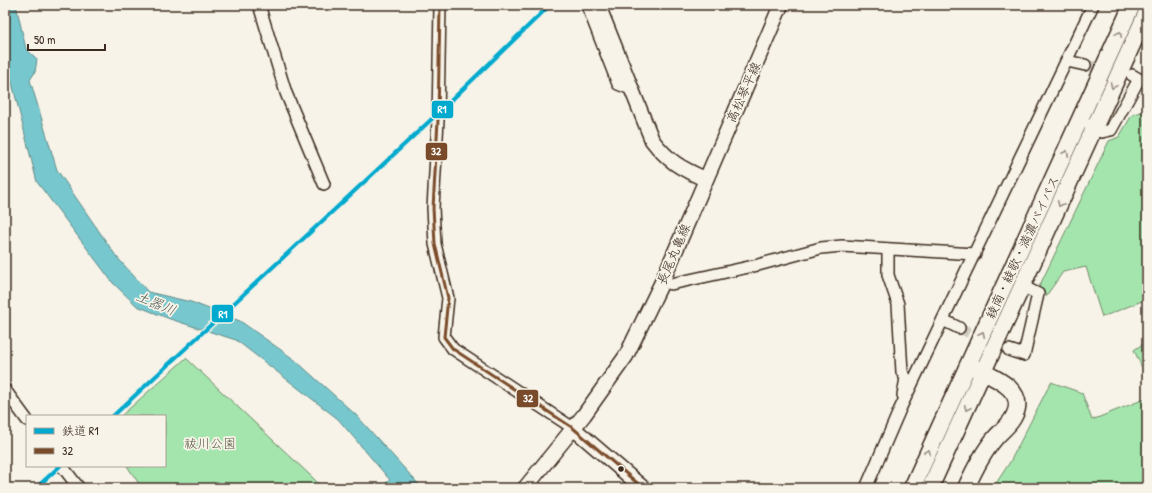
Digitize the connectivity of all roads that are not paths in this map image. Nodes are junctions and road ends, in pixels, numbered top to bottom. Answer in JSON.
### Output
{"nodes":[{"id":1,"x":259,"y":5,"type":"edge"},
{"id":2,"x":440,"y":5,"type":"edge"},
{"id":3,"x":587,"y":5,"type":"edge"},
{"id":4,"x":598,"y":5,"type":"edge"},
{"id":5,"x":780,"y":5,"type":"edge"},
{"id":6,"x":1093,"y":5,"type":"edge"},
{"id":7,"x":1132,"y":5,"type":"edge"},
{"id":8,"x":1147,"y":12,"type":"edge"},
{"id":9,"x":1067,"y":61,"type":"junction"},
{"id":10,"x":1085,"y":65,"type":"tunnel mouth"},
{"id":11,"x":1132,"y":75,"type":"dead end"},
{"id":12,"x":631,"y":89,"type":"junction"},
{"id":13,"x":1088,"y":124,"type":"junction"},
{"id":14,"x":705,"y":179,"type":"junction"},
{"id":15,"x":324,"y":184,"type":"dead end"},
{"id":16,"x":888,"y":249,"type":"junction"},
{"id":17,"x":975,"y":254,"type":"junction"},
{"id":18,"x":662,"y":282,"type":"junction"},
{"id":19,"x":1022,"y":286,"type":"junction"},
{"id":20,"x":944,"y":320,"type":"junction"},
{"id":21,"x":959,"y":328,"type":"tunnel mouth"},
{"id":22,"x":1009,"y":350,"type":"tunnel mouth"},
{"id":23,"x":968,"y":365,"type":"junction"},
{"id":24,"x":984,"y":372,"type":"junction"},
{"id":25,"x":5,"y":390,"type":"edge"},
{"id":26,"x":900,"y":409,"type":"junction"},
{"id":27,"x":26,"y":419,"type":"edge"},
{"id":28,"x":573,"y":428,"type":"junction"},
{"id":29,"x":63,"y":467,"type":"edge"},
{"id":30,"x":79,"y":488,"type":"edge"},
{"id":31,"x":525,"y":488,"type":"edge"},
{"id":32,"x":643,"y":488,"type":"edge"},
{"id":33,"x":866,"y":488,"type":"edge"},
{"id":34,"x":912,"y":488,"type":"edge"},
{"id":35,"x":930,"y":488,"type":"edge"},
{"id":36,"x":966,"y":488,"type":"edge"}],
"edges":[{"from":1,"to":15,"type":"street"},
{"from":2,"to":28,"type":"street"},
{"from":3,"to":12,"type":"street"},
{"from":4,"to":12,"type":"main road"},
{"from":5,"to":14,"type":"main road","name":"高松琴平線"},
{"from":6,"to":9,"type":"street"},
{"from":13,"to":7,"type":"highway","name":"綾南・綾歌・満濃バイパス","one_way":true},
{"from":8,"to":13,"type":"highway","name":"綾南・綾歌・満濃バイパス","one_way":true},
{"from":9,"to":10,"type":"street"},
{"from":9,"to":17,"type":"street"},
{"from":11,"to":13,"type":"street"},
{"from":12,"to":14,"type":"main road"},
{"from":13,"to":19,"type":"highway","name":"綾南・綾歌・満濃バイパス","one_way":true},
{"from":23,"to":13,"type":"highway","name":"綾南・綾歌・満濃バイパス","one_way":true},
{"from":14,"to":18,"type":"main road","name":"長尾丸亀線"},
{"from":16,"to":17,"type":"street"},
{"from":16,"to":18,"type":"street"},
{"from":16,"to":26,"type":"street"},
{"from":17,"to":20,"type":"street"},
{"from":18,"to":28,"type":"main road","name":"長尾丸亀線"},
{"from":19,"to":22,"type":"street"},
{"from":19,"to":24,"type":"highway","name":"綾南・綾歌・満濃バイパス"},
{"from":20,"to":21,"type":"street"},
{"from":20,"to":26,"type":"street"},
{"from":23,"to":24,"type":"highway"},
{"from":34,"to":23,"type":"highway","name":"綾南・綾歌・満濃バイパス","one_way":true},
{"from":24,"to":35,"type":"highway","name":"綾南・綾歌・満濃バイパス","one_way":true},
{"from":24,"to":36,"type":"highway"},
{"from":25,"to":27,"type":"street"},
{"from":26,"to":33,"type":"street"},
{"from":28,"to":31,"type":"main road","name":"長尾丸亀線"},
{"from":28,"to":32,"type":"main road"},
{"from":29,"to":30,"type":"street"}]}
